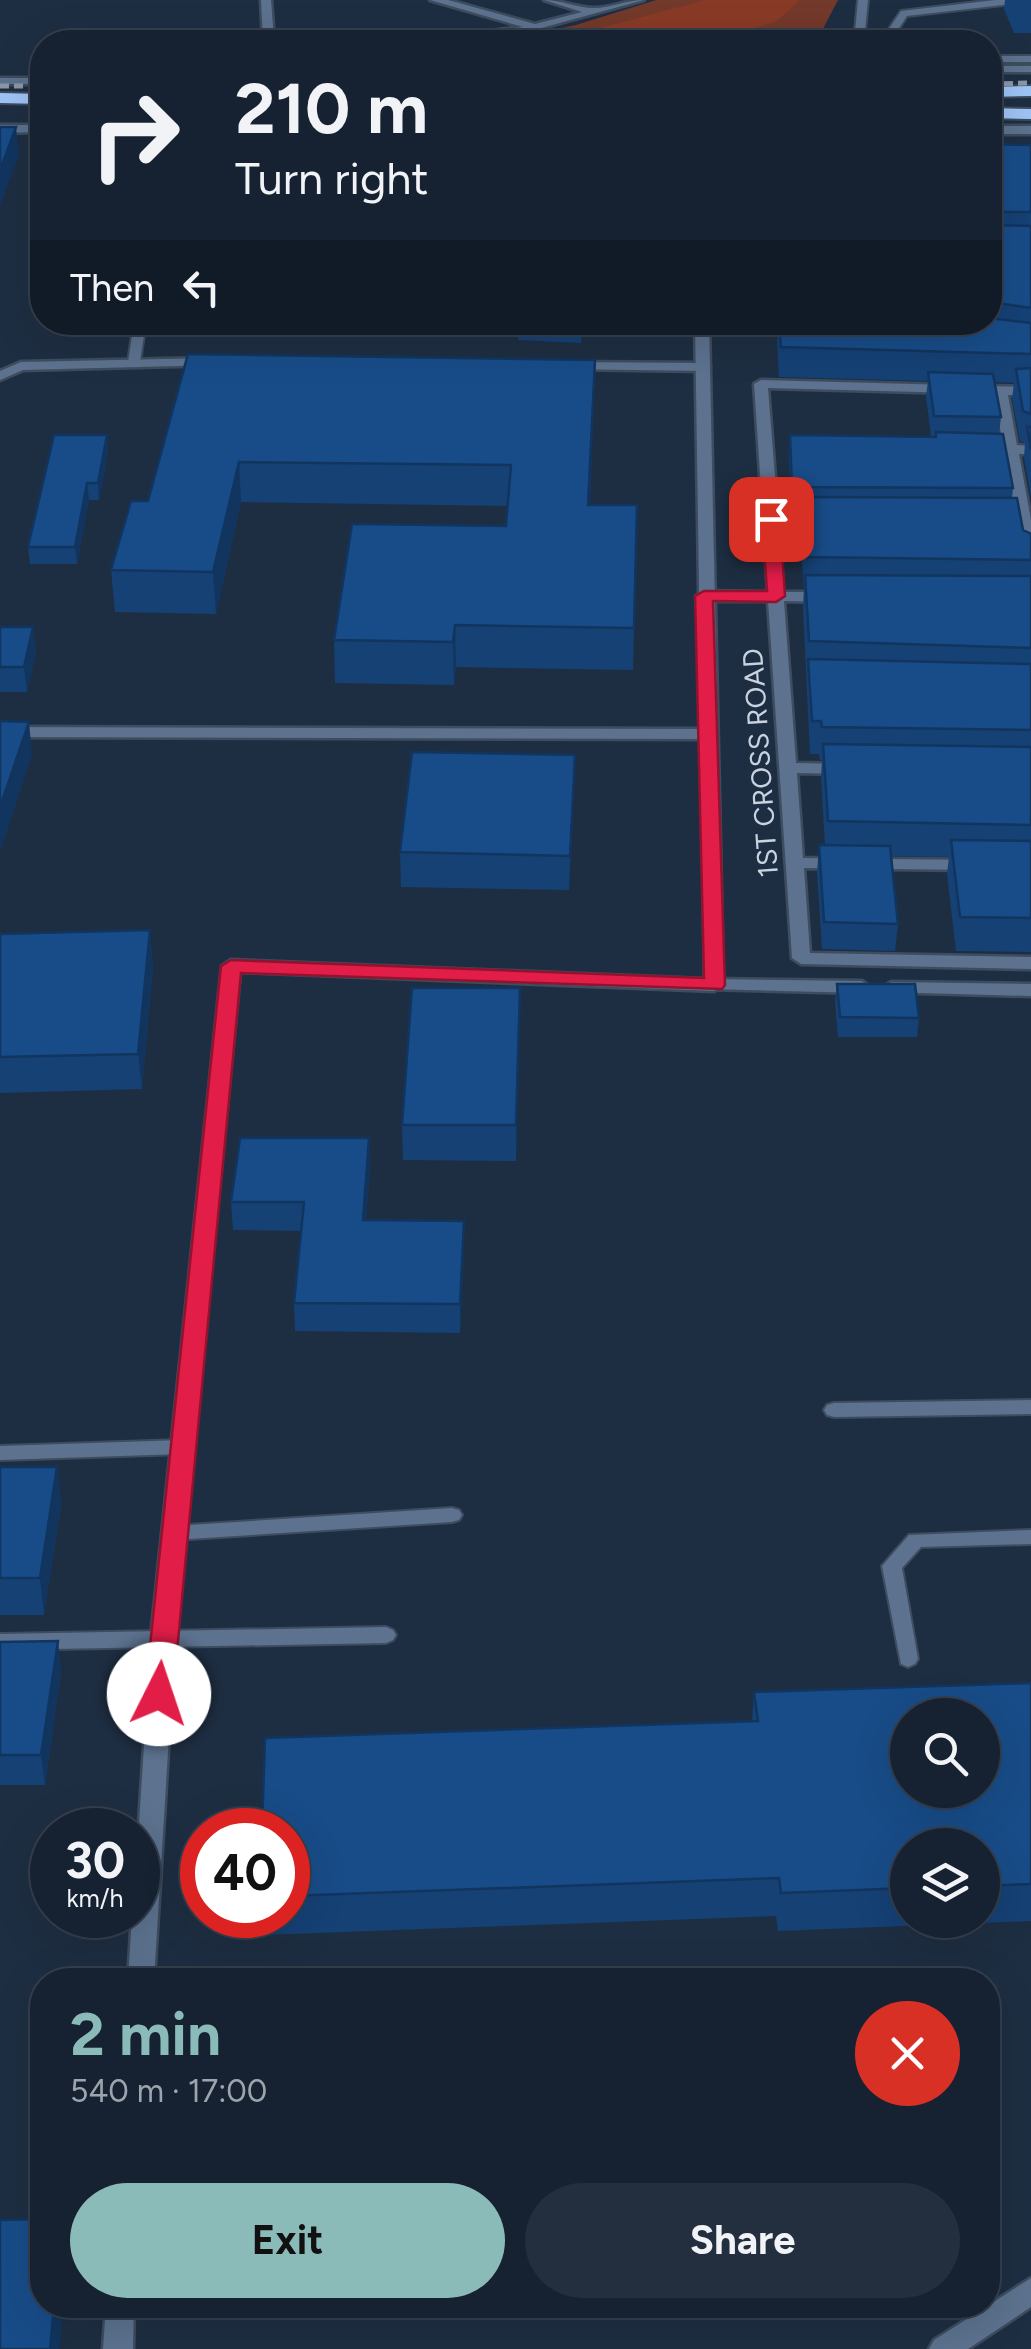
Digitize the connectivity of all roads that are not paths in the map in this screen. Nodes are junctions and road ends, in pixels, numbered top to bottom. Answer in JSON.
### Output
{"nodes":[{"id":1,"x":266,"y":0,"type":"edge"},
{"id":2,"x":435,"y":0,"type":"edge"},
{"id":3,"x":549,"y":0,"type":"edge"},
{"id":4,"x":638,"y":0,"type":"edge"},
{"id":5,"x":864,"y":0,"type":"edge"},
{"id":6,"x":1021,"y":0,"type":"edge"},
{"id":7,"x":594,"y":12,"type":"junction"},
{"id":8,"x":538,"y":27,"type":"junction"},
{"id":9,"x":267,"y":30,"type":"edge"},
{"id":10,"x":517,"y":30,"type":"edge"},
{"id":11,"x":860,"y":30,"type":"edge"},
{"id":12,"x":893,"y":30,"type":"edge"},
{"id":13,"x":1031,"y":58,"type":"edge"},
{"id":14,"x":1002,"y":59,"type":"edge"},
{"id":15,"x":1031,"y":69,"type":"edge"},
{"id":16,"x":1002,"y":70,"type":"edge"},
{"id":17,"x":0,"y":81,"type":"edge"},
{"id":18,"x":30,"y":81,"type":"edge"},
{"id":19,"x":1031,"y":91,"type":"edge"},
{"id":20,"x":1002,"y":92,"type":"edge"},
{"id":21,"x":0,"y":98,"type":"edge"},
{"id":22,"x":30,"y":99,"type":"edge"},
{"id":23,"x":1002,"y":113,"type":"edge"},
{"id":24,"x":1031,"y":114,"type":"edge"},
{"id":25,"x":0,"y":115,"type":"edge"},
{"id":26,"x":30,"y":115,"type":"edge"},
{"id":27,"x":0,"y":129,"type":"edge"},
{"id":28,"x":30,"y":129,"type":"edge"},
{"id":29,"x":1002,"y":130,"type":"edge"},
{"id":30,"x":1031,"y":130,"type":"edge"},
{"id":31,"x":138,"y":335,"type":"edge"},
{"id":32,"x":702,"y":335,"type":"edge"},
{"id":33,"x":134,"y":362,"type":"junction"},
{"id":34,"x":232,"y":362,"type":"edge"},
{"id":35,"x":0,"y":365,"type":"edge"},
{"id":36,"x":21,"y":366,"type":"junction"},
{"id":37,"x":546,"y":366,"type":"edge"},
{"id":38,"x":703,"y":368,"type":"junction"},
{"id":39,"x":0,"y":376,"type":"edge"},
{"id":40,"x":1000,"y":390,"type":"junction"},
{"id":41,"x":1031,"y":391,"type":"edge"},
{"id":42,"x":971,"y":449,"type":"edge"},
{"id":43,"x":1011,"y":450,"type":"junction"},
{"id":44,"x":1031,"y":450,"type":"edge"},
{"id":45,"x":771,"y":519,"type":"junction"},
{"id":46,"x":847,"y":520,"type":"edge"},
{"id":47,"x":1004,"y":521,"type":"edge"},
{"id":48,"x":1027,"y":521,"type":"edge"},
{"id":49,"x":1031,"y":560,"type":"edge"},
{"id":50,"x":704,"y":596,"type":"junction"},
{"id":51,"x":776,"y":596,"type":"junction"},
{"id":52,"x":835,"y":597,"type":"edge"},
{"id":53,"x":782,"y":682,"type":"junction"},
{"id":54,"x":802,"y":682,"type":"dead end"},
{"id":55,"x":0,"y":732,"type":"edge"},
{"id":56,"x":708,"y":734,"type":"junction"},
{"id":57,"x":788,"y":768,"type":"junction"},
{"id":58,"x":863,"y":769,"type":"edge"},
{"id":59,"x":795,"y":863,"type":"junction"},
{"id":60,"x":992,"y":866,"type":"edge"},
{"id":61,"x":1031,"y":964,"type":"edge"},
{"id":62,"x":714,"y":985,"type":"junction"},
{"id":63,"x":1031,"y":990,"type":"edge"},
{"id":64,"x":1031,"y":1406,"type":"edge"},
{"id":65,"x":834,"y":1410,"type":"dead end"},
{"id":66,"x":182,"y":1446,"type":"junction"},
{"id":67,"x":0,"y":1453,"type":"edge"},
{"id":68,"x":452,"y":1515,"type":"dead end"},
{"id":69,"x":174,"y":1533,"type":"junction"},
{"id":70,"x":1031,"y":1537,"type":"edge"},
{"id":71,"x":386,"y":1634,"type":"dead end"},
{"id":72,"x":163,"y":1638,"type":"junction"},
{"id":73,"x":0,"y":1642,"type":"edge"},
{"id":74,"x":908,"y":1659,"type":"dead end"},
{"id":75,"x":142,"y":1968,"type":"edge"},
{"id":76,"x":1031,"y":2291,"type":"edge"},
{"id":77,"x":1000,"y":2312,"type":"edge"},
{"id":78,"x":119,"y":2318,"type":"edge"},
{"id":79,"x":990,"y":2318,"type":"edge"},
{"id":80,"x":118,"y":2349,"type":"edge"},
{"id":81,"x":944,"y":2349,"type":"edge"}],
"edges":[{"from":1,"to":9,"type":"street"},
{"from":2,"to":8,"type":"street"},
{"from":3,"to":7,"type":"street"},
{"from":4,"to":7,"type":"street"},
{"from":5,"to":11,"type":"lane"},
{"from":6,"to":12,"type":"lane"},
{"from":7,"to":8,"type":"street"},
{"from":8,"to":10,"type":"street"},
{"from":13,"to":14,"type":"lane"},
{"from":15,"to":16,"type":"street"},
{"from":17,"to":18,"type":"street"},
{"from":19,"to":20,"type":"highway"},
{"from":21,"to":22,"type":"highway"},
{"from":23,"to":24,"type":"highway"},
{"from":25,"to":26,"type":"highway"},
{"from":27,"to":28,"type":"street"},
{"from":29,"to":30,"type":"street"},
{"from":31,"to":33,"type":"lane"},
{"from":32,"to":38,"type":"street"},
{"from":33,"to":34,"type":"street"},
{"from":33,"to":36,"type":"street"},
{"from":35,"to":36,"type":"street"},
{"from":36,"to":39,"type":"street"},
{"from":37,"to":38,"type":"street"},
{"from":38,"to":50,"type":"street"},
{"from":40,"to":41,"type":"street"},
{"from":40,"to":43,"type":"street"},
{"from":40,"to":45,"type":"street","name":"1ST CROSS ROAD"},
{"from":42,"to":43,"type":"street"},
{"from":43,"to":44,"type":"street"},
{"from":43,"to":48,"type":"street"},
{"from":45,"to":46,"type":"street"},
{"from":45,"to":51,"type":"street","name":"1ST CROSS ROAD"},
{"from":47,"to":48,"type":"street"},
{"from":48,"to":49,"type":"street"},
{"from":50,"to":51,"type":"street"},
{"from":50,"to":56,"type":"street"},
{"from":51,"to":52,"type":"street"},
{"from":51,"to":53,"type":"street","name":"1ST CROSS ROAD"},
{"from":53,"to":54,"type":"street"},
{"from":53,"to":57,"type":"street","name":"1ST CROSS ROAD"},
{"from":55,"to":56,"type":"street"},
{"from":56,"to":62,"type":"street"},
{"from":57,"to":58,"type":"street"},
{"from":57,"to":59,"type":"street","name":"1ST CROSS ROAD"},
{"from":59,"to":60,"type":"street"},
{"from":59,"to":61,"type":"street","name":"1ST CROSS ROAD"},
{"from":62,"to":63,"type":"street"},
{"from":62,"to":66,"type":"street"},
{"from":64,"to":65,"type":"lane"},
{"from":66,"to":67,"type":"lane"},
{"from":66,"to":69,"type":"street"},
{"from":68,"to":69,"type":"lane"},
{"from":69,"to":72,"type":"street"},
{"from":70,"to":74,"type":"lane"},
{"from":71,"to":72,"type":"lane"},
{"from":72,"to":73,"type":"lane"},
{"from":72,"to":75,"type":"street"},
{"from":76,"to":77,"type":"street"},
{"from":78,"to":80,"type":"street"},
{"from":79,"to":81,"type":"street"}]}
